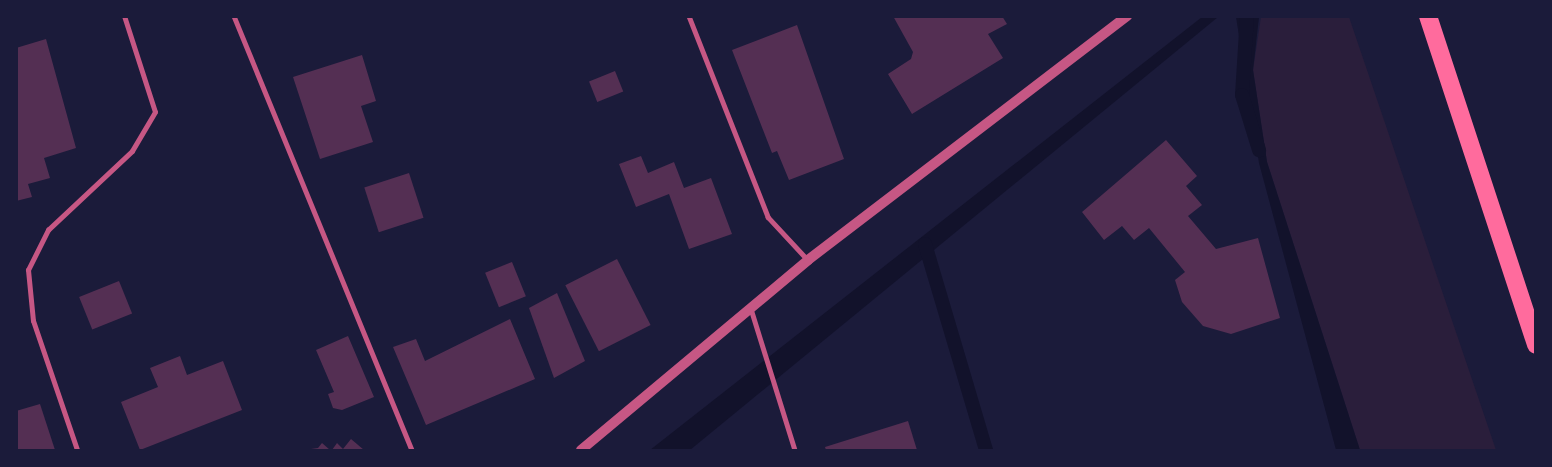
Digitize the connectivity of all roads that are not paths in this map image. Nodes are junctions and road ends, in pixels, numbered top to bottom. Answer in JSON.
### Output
{"nodes":[{"id":1,"x":124,"y":16,"type":"edge"},
{"id":2,"x":234,"y":16,"type":"edge"},
{"id":3,"x":689,"y":16,"type":"edge"},
{"id":4,"x":1127,"y":16,"type":"edge"},
{"id":5,"x":1428,"y":16,"type":"edge"},
{"id":6,"x":808,"y":260,"type":"junction"},
{"id":7,"x":752,"y":312,"type":"junction"},
{"id":8,"x":1536,"y":345,"type":"edge"},
{"id":9,"x":77,"y":450,"type":"edge"},
{"id":10,"x":412,"y":450,"type":"edge"},
{"id":11,"x":581,"y":450,"type":"edge"},
{"id":12,"x":795,"y":450,"type":"edge"}],
"edges":[{"from":1,"to":9,"type":"lane"},
{"from":2,"to":10,"type":"lane"},
{"from":3,"to":6,"type":"lane"},
{"from":4,"to":6,"type":"street"},
{"from":5,"to":8,"type":"highway"},
{"from":6,"to":7,"type":"street"},
{"from":7,"to":11,"type":"street"},
{"from":7,"to":12,"type":"lane"}]}
